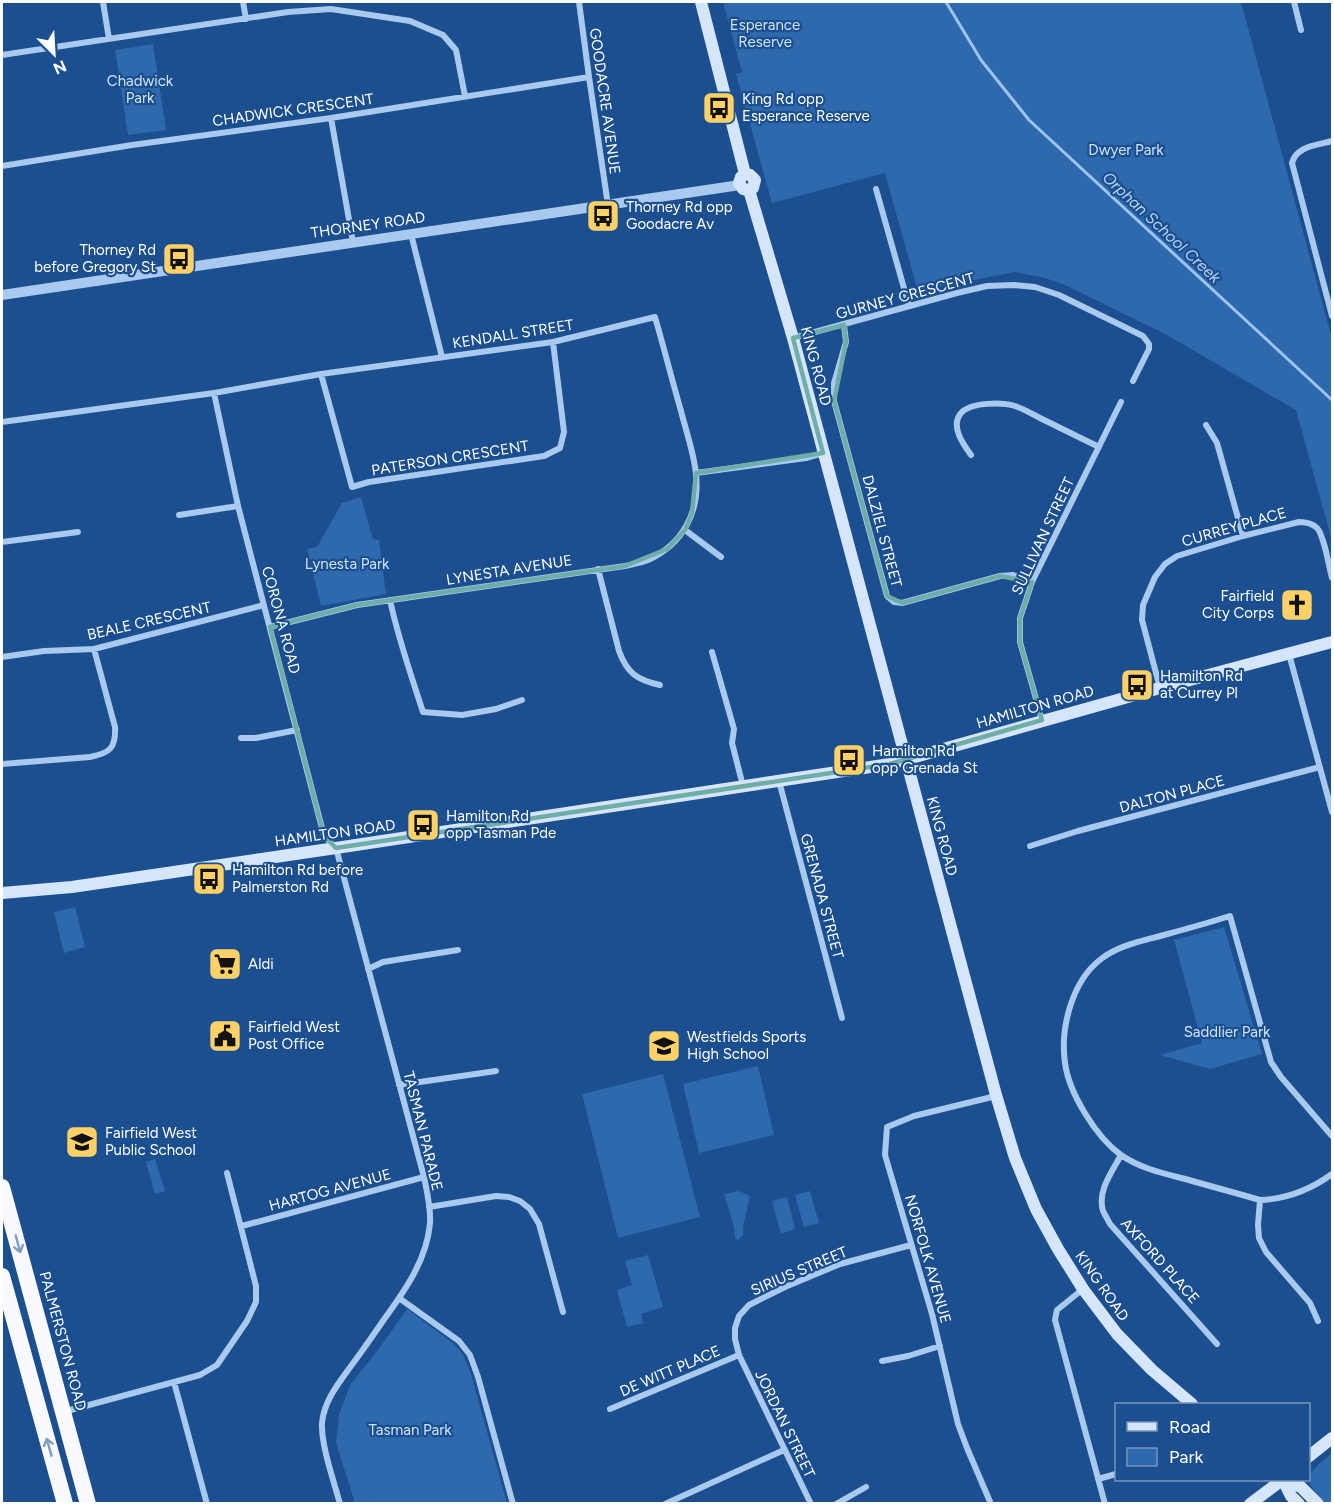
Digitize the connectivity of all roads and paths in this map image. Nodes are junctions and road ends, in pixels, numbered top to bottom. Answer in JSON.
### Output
{"nodes":[{"id":1,"x":104,"y":2,"type":"edge"},
{"id":2,"x":243,"y":2,"type":"edge"},
{"id":3,"x":579,"y":2,"type":"edge"},
{"id":4,"x":701,"y":2,"type":"edge"},
{"id":5,"x":1294,"y":2,"type":"edge"},
{"id":6,"x":246,"y":19,"type":"junction"},
{"id":7,"x":1301,"y":30,"type":"dead end"},
{"id":8,"x":109,"y":39,"type":"junction"},
{"id":9,"x":2,"y":55,"type":"edge"},
{"id":10,"x":588,"y":77,"type":"junction"},
{"id":11,"x":465,"y":96,"type":"junction"},
{"id":12,"x":331,"y":118,"type":"junction"},
{"id":13,"x":1332,"y":141,"type":"edge"},
{"id":14,"x":2,"y":166,"type":"edge"},
{"id":15,"x":745,"y":183,"type":"junction"},
{"id":16,"x":876,"y":189,"type":"dead end"},
{"id":17,"x":608,"y":205,"type":"junction"},
{"id":18,"x":411,"y":234,"type":"junction"},
{"id":19,"x":353,"y":242,"type":"junction"},
{"id":20,"x":2,"y":295,"type":"edge"},
{"id":21,"x":909,"y":306,"type":"junction"},
{"id":22,"x":1332,"y":316,"type":"edge"},
{"id":23,"x":844,"y":325,"type":"junction"},
{"id":24,"x":793,"y":338,"type":"junction"},
{"id":25,"x":553,"y":342,"type":"junction"},
{"id":26,"x":442,"y":357,"type":"junction"},
{"id":27,"x":321,"y":374,"type":"junction"},
{"id":28,"x":1133,"y":381,"type":"dead end"},
{"id":29,"x":214,"y":393,"type":"junction"},
{"id":30,"x":1121,"y":402,"type":"dead end"},
{"id":31,"x":2,"y":422,"type":"edge"},
{"id":32,"x":1206,"y":425,"type":"dead end"},
{"id":33,"x":1099,"y":447,"type":"junction"},
{"id":34,"x":823,"y":453,"type":"junction"},
{"id":35,"x":971,"y":455,"type":"dead end"},
{"id":36,"x":696,"y":473,"type":"junction"},
{"id":37,"x":238,"y":506,"type":"junction"},
{"id":38,"x":179,"y":515,"type":"dead end"},
{"id":39,"x":685,"y":530,"type":"junction"},
{"id":40,"x":78,"y":532,"type":"dead end"},
{"id":41,"x":1243,"y":536,"type":"junction"},
{"id":42,"x":2,"y":542,"type":"edge"},
{"id":43,"x":721,"y":556,"type":"dead end"},
{"id":44,"x":598,"y":569,"type":"junction"},
{"id":45,"x":1332,"y":578,"type":"edge"},
{"id":46,"x":1032,"y":582,"type":"junction"},
{"id":47,"x":390,"y":600,"type":"junction"},
{"id":48,"x":264,"y":605,"type":"junction"},
{"id":49,"x":270,"y":627,"type":"junction"},
{"id":50,"x":1332,"y":642,"type":"edge"},
{"id":51,"x":94,"y":649,"type":"junction"},
{"id":52,"x":712,"y":652,"type":"dead end"},
{"id":53,"x":1289,"y":654,"type":"junction"},
{"id":54,"x":2,"y":657,"type":"edge"},
{"id":55,"x":660,"y":686,"type":"dead end"},
{"id":56,"x":1160,"y":688,"type":"junction"},
{"id":57,"x":522,"y":700,"type":"dead end"},
{"id":58,"x":1042,"y":720,"type":"junction"},
{"id":59,"x":297,"y":730,"type":"junction"},
{"id":60,"x":241,"y":738,"type":"dead end"},
{"id":61,"x":906,"y":759,"type":"junction"},
{"id":62,"x":2,"y":764,"type":"edge"},
{"id":63,"x":1320,"y":767,"type":"junction"},
{"id":64,"x":779,"y":781,"type":"junction"},
{"id":65,"x":743,"y":786,"type":"junction"},
{"id":66,"x":1332,"y":812,"type":"edge"},
{"id":67,"x":1030,"y":846,"type":"dead end"},
{"id":68,"x":336,"y":848,"type":"junction"},
{"id":69,"x":2,"y":893,"type":"edge"},
{"id":70,"x":458,"y":950,"type":"dead end"},
{"id":71,"x":368,"y":969,"type":"junction"},
{"id":72,"x":842,"y":1018,"type":"dead end"},
{"id":73,"x":496,"y":1071,"type":"dead end"},
{"id":74,"x":399,"y":1085,"type":"junction"},
{"id":75,"x":996,"y":1095,"type":"junction"},
{"id":76,"x":1332,"y":1137,"type":"edge"},
{"id":77,"x":1121,"y":1155,"type":"junction"},
{"id":78,"x":227,"y":1173,"type":"dead end"},
{"id":79,"x":1332,"y":1174,"type":"edge"},
{"id":80,"x":424,"y":1177,"type":"junction"},
{"id":81,"x":2,"y":1187,"type":"edge"},
{"id":82,"x":1260,"y":1200,"type":"junction"},
{"id":83,"x":429,"y":1207,"type":"junction"},
{"id":84,"x":242,"y":1226,"type":"junction"},
{"id":85,"x":911,"y":1245,"type":"junction"},
{"id":86,"x":2,"y":1276,"type":"edge"},
{"id":87,"x":1083,"y":1289,"type":"junction"},
{"id":88,"x":399,"y":1298,"type":"junction"},
{"id":89,"x":563,"y":1312,"type":"dead end"},
{"id":90,"x":1318,"y":1321,"type":"dead end"},
{"id":91,"x":1218,"y":1344,"type":"dead end"},
{"id":92,"x":940,"y":1346,"type":"junction"},
{"id":93,"x":739,"y":1355,"type":"junction"},
{"id":94,"x":882,"y":1361,"type":"dead end"},
{"id":95,"x":174,"y":1382,"type":"junction"},
{"id":96,"x":1191,"y":1403,"type":"edge"},
{"id":97,"x":610,"y":1409,"type":"dead end"},
{"id":98,"x":63,"y":1412,"type":"junction"},
{"id":99,"x":1332,"y":1438,"type":"edge"},
{"id":100,"x":784,"y":1450,"type":"junction"},
{"id":101,"x":1310,"y":1455,"type":"edge"},
{"id":102,"x":1115,"y":1474,"type":"edge"},
{"id":103,"x":1098,"y":1479,"type":"junction"},
{"id":104,"x":1280,"y":1481,"type":"edge"},
{"id":105,"x":1284,"y":1481,"type":"edge"},
{"id":106,"x":1288,"y":1481,"type":"edge"},
{"id":107,"x":866,"y":1487,"type":"dead end"},
{"id":108,"x":65,"y":1503,"type":"edge"},
{"id":109,"x":88,"y":1503,"type":"edge"},
{"id":110,"x":207,"y":1503,"type":"edge"},
{"id":111,"x":340,"y":1503,"type":"edge"},
{"id":112,"x":513,"y":1503,"type":"edge"},
{"id":113,"x":668,"y":1503,"type":"edge"},
{"id":114,"x":811,"y":1503,"type":"edge"},
{"id":115,"x":836,"y":1503,"type":"edge"},
{"id":116,"x":991,"y":1503,"type":"edge"},
{"id":117,"x":1105,"y":1503,"type":"edge"},
{"id":118,"x":1251,"y":1503,"type":"edge"},
{"id":119,"x":1299,"y":1503,"type":"edge"},
{"id":120,"x":1318,"y":1503,"type":"edge"}],
"edges":[{"from":1,"to":8,"type":"street"},
{"from":2,"to":6,"type":"street"},
{"from":3,"to":10,"type":"street","name":"GOODACRE AVENUE"},
{"from":4,"to":15,"type":"main road","name":"KING ROAD"},
{"from":5,"to":7,"type":"street"},
{"from":6,"to":8,"type":"street"},
{"from":6,"to":11,"type":"street"},
{"from":8,"to":9,"type":"street"},
{"from":10,"to":11,"type":"street","name":"CHADWICK CRESCENT"},
{"from":10,"to":17,"type":"street","name":"GOODACRE AVENUE"},
{"from":11,"to":12,"type":"street","name":"CHADWICK CRESCENT"},
{"from":12,"to":14,"type":"street","name":"CHADWICK CRESCENT"},
{"from":12,"to":19,"type":"street"},
{"from":13,"to":22,"type":"street"},
{"from":15,"to":17,"type":"street","name":"THORNEY ROAD"},
{"from":15,"to":24,"type":"main road","name":"KING ROAD"},
{"from":16,"to":21,"type":"street"},
{"from":17,"to":18,"type":"street","name":"THORNEY ROAD"},
{"from":18,"to":19,"type":"street","name":"THORNEY ROAD"},
{"from":18,"to":26,"type":"street"},
{"from":19,"to":20,"type":"street","name":"THORNEY ROAD"},
{"from":21,"to":23,"type":"street","name":"GURNEY CRESCENT"},
{"from":21,"to":28,"type":"street","name":"GURNEY CRESCENT"},
{"from":23,"to":24,"type":"street","name":"GURNEY CRESCENT"},
{"from":23,"to":46,"type":"street","name":"DALZIEL STREET"},
{"from":24,"to":34,"type":"main road","name":"KING ROAD"},
{"from":25,"to":26,"type":"street","name":"KENDALL STREET"},
{"from":25,"to":27,"type":"street","name":"PATERSON CRESCENT"},
{"from":25,"to":36,"type":"street","name":"KENDALL STREET"},
{"from":26,"to":27,"type":"street","name":"KENDALL STREET"},
{"from":27,"to":29,"type":"street","name":"KENDALL STREET"},
{"from":29,"to":31,"type":"street"},
{"from":29,"to":37,"type":"street","name":"CORONA ROAD"},
{"from":30,"to":33,"type":"street","name":"SULLIVAN STREET"},
{"from":32,"to":41,"type":"street"},
{"from":33,"to":35,"type":"street"},
{"from":33,"to":46,"type":"street","name":"SULLIVAN STREET"},
{"from":34,"to":36,"type":"street"},
{"from":34,"to":61,"type":"main road","name":"KING ROAD"},
{"from":36,"to":39,"type":"street","name":"LYNESTA AVENUE"},
{"from":37,"to":38,"type":"street"},
{"from":37,"to":48,"type":"street","name":"CORONA ROAD"},
{"from":39,"to":43,"type":"street"},
{"from":39,"to":44,"type":"street","name":"LYNESTA AVENUE"},
{"from":40,"to":42,"type":"street"},
{"from":41,"to":45,"type":"street","name":"CURREY PLACE"},
{"from":41,"to":56,"type":"street","name":"CURREY PLACE"},
{"from":44,"to":47,"type":"street","name":"LYNESTA AVENUE"},
{"from":44,"to":55,"type":"street"},
{"from":46,"to":58,"type":"street","name":"SULLIVAN STREET"},
{"from":47,"to":49,"type":"street","name":"LYNESTA AVENUE"},
{"from":47,"to":57,"type":"street"},
{"from":48,"to":49,"type":"street","name":"CORONA ROAD"},
{"from":48,"to":51,"type":"street","name":"BEALE CRESCENT"},
{"from":49,"to":59,"type":"street","name":"CORONA ROAD"},
{"from":50,"to":53,"type":"main road","name":"HAMILTON ROAD"},
{"from":51,"to":54,"type":"street","name":"BEALE CRESCENT"},
{"from":51,"to":62,"type":"street"},
{"from":52,"to":65,"type":"street"},
{"from":53,"to":56,"type":"main road","name":"HAMILTON ROAD"},
{"from":53,"to":63,"type":"street"},
{"from":56,"to":58,"type":"main road","name":"HAMILTON ROAD"},
{"from":58,"to":61,"type":"main road","name":"HAMILTON ROAD"},
{"from":59,"to":60,"type":"street"},
{"from":59,"to":68,"type":"street","name":"CORONA ROAD"},
{"from":61,"to":64,"type":"main road","name":"HAMILTON ROAD"},
{"from":61,"to":75,"type":"main road","name":"KING ROAD"},
{"from":63,"to":66,"type":"street"},
{"from":63,"to":67,"type":"street","name":"DALTON PLACE"},
{"from":64,"to":65,"type":"main road","name":"HAMILTON ROAD"},
{"from":64,"to":72,"type":"street","name":"GRENADA STREET"},
{"from":65,"to":68,"type":"main road","name":"HAMILTON ROAD"},
{"from":68,"to":69,"type":"main road","name":"HAMILTON ROAD"},
{"from":68,"to":71,"type":"street","name":"TASMAN PARADE"},
{"from":70,"to":71,"type":"street"},
{"from":71,"to":74,"type":"street","name":"TASMAN PARADE"},
{"from":73,"to":74,"type":"street"},
{"from":74,"to":80,"type":"street","name":"TASMAN PARADE"},
{"from":75,"to":85,"type":"street","name":"NORFOLK AVENUE"},
{"from":75,"to":87,"type":"main road","name":"KING ROAD"},
{"from":76,"to":77,"type":"street"},
{"from":77,"to":82,"type":"street"},
{"from":77,"to":91,"type":"street","name":"AXFORD PLACE"},
{"from":78,"to":84,"type":"street"},
{"from":79,"to":82,"type":"street"},
{"from":80,"to":83,"type":"street","name":"TASMAN PARADE"},
{"from":80,"to":84,"type":"street","name":"HARTOG AVENUE"},
{"from":81,"to":98,"type":"highway","name":"PALMERSTON ROAD","one_way":true},
{"from":82,"to":90,"type":"street"},
{"from":83,"to":88,"type":"street","name":"TASMAN PARADE"},
{"from":83,"to":89,"type":"street"},
{"from":84,"to":95,"type":"street"},
{"from":85,"to":92,"type":"street","name":"NORFOLK AVENUE"},
{"from":85,"to":93,"type":"street","name":"SIRIUS STREET"},
{"from":108,"to":86,"type":"highway","one_way":true},
{"from":87,"to":96,"type":"main road","name":"KING ROAD"},
{"from":87,"to":103,"type":"street"},
{"from":88,"to":111,"type":"street","name":"TASMAN PARADE"},
{"from":88,"to":112,"type":"street"},
{"from":92,"to":94,"type":"street"},
{"from":92,"to":116,"type":"street","name":"NORFOLK AVENUE"},
{"from":93,"to":97,"type":"street","name":"DE WITT PLACE"},
{"from":93,"to":100,"type":"street","name":"JORDAN STREET"},
{"from":95,"to":98,"type":"street"},
{"from":95,"to":110,"type":"street"},
{"from":98,"to":109,"type":"highway","name":"PALMERSTON ROAD"},
{"from":99,"to":101,"type":"main road"},
{"from":100,"to":113,"type":"street"},
{"from":100,"to":114,"type":"street","name":"JORDAN STREET"},
{"from":102,"to":103,"type":"street"},
{"from":103,"to":117,"type":"street"},
{"from":104,"to":118,"type":"main road"},
{"from":105,"to":119,"type":"main road"},
{"from":106,"to":120,"type":"main road"},
{"from":107,"to":115,"type":"street"}]}
